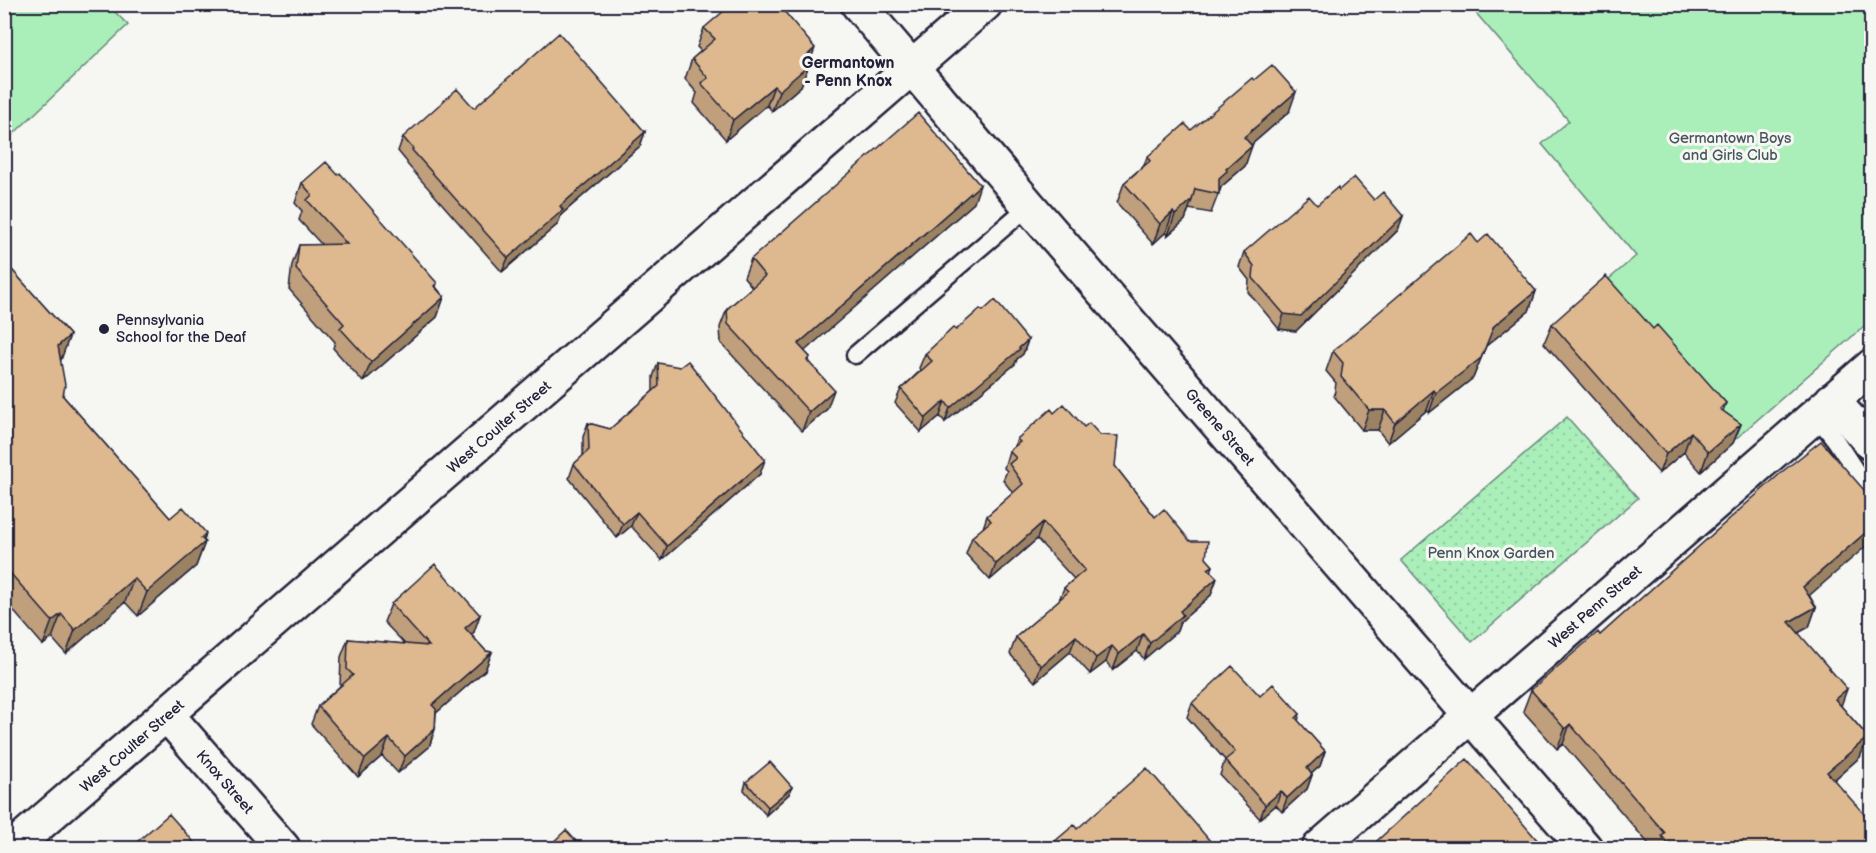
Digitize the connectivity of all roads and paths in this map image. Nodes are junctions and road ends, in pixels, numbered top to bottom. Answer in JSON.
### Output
{"nodes":[{"id":1,"x":858,"y":4,"type":"edge"},
{"id":2,"x":985,"y":4,"type":"edge"},
{"id":3,"x":912,"y":68,"type":"junction"},
{"id":4,"x":1029,"y":206,"type":"junction"},
{"id":5,"x":855,"y":355,"type":"dead end"},
{"id":6,"x":1872,"y":366,"type":"edge"},
{"id":7,"x":1824,"y":407,"type":"junction"},
{"id":8,"x":1872,"y":444,"type":"edge"},
{"id":9,"x":1872,"y":496,"type":"edge"},
{"id":10,"x":167,"y":715,"type":"junction"},
{"id":11,"x":1471,"y":716,"type":"junction"},
{"id":12,"x":18,"y":847,"type":"edge"},
{"id":13,"x":283,"y":849,"type":"edge"},
{"id":14,"x":1319,"y":849,"type":"edge"},
{"id":15,"x":1585,"y":849,"type":"edge"}],
"edges":[{"from":1,"to":3,"type":"street","name":"Greene Street"},
{"from":2,"to":3,"type":"street","name":"West Coulter Street"},
{"from":3,"to":4,"type":"street","name":"Greene Street"},
{"from":3,"to":10,"type":"street","name":"West Coulter Street"},
{"from":4,"to":5,"type":"lane"},
{"from":4,"to":11,"type":"street","name":"Greene Street"},
{"from":6,"to":7,"type":"street","name":"West Penn Street"},
{"from":7,"to":8,"type":"street"},
{"from":7,"to":9,"type":"lane"},
{"from":7,"to":11,"type":"street","name":"West Penn Street"},
{"from":10,"to":12,"type":"street","name":"West Coulter Street"},
{"from":10,"to":13,"type":"street","name":"Knox Street"},
{"from":11,"to":14,"type":"street","name":"West Penn Street"},
{"from":11,"to":15,"type":"street","name":"Greene Street"}]}
